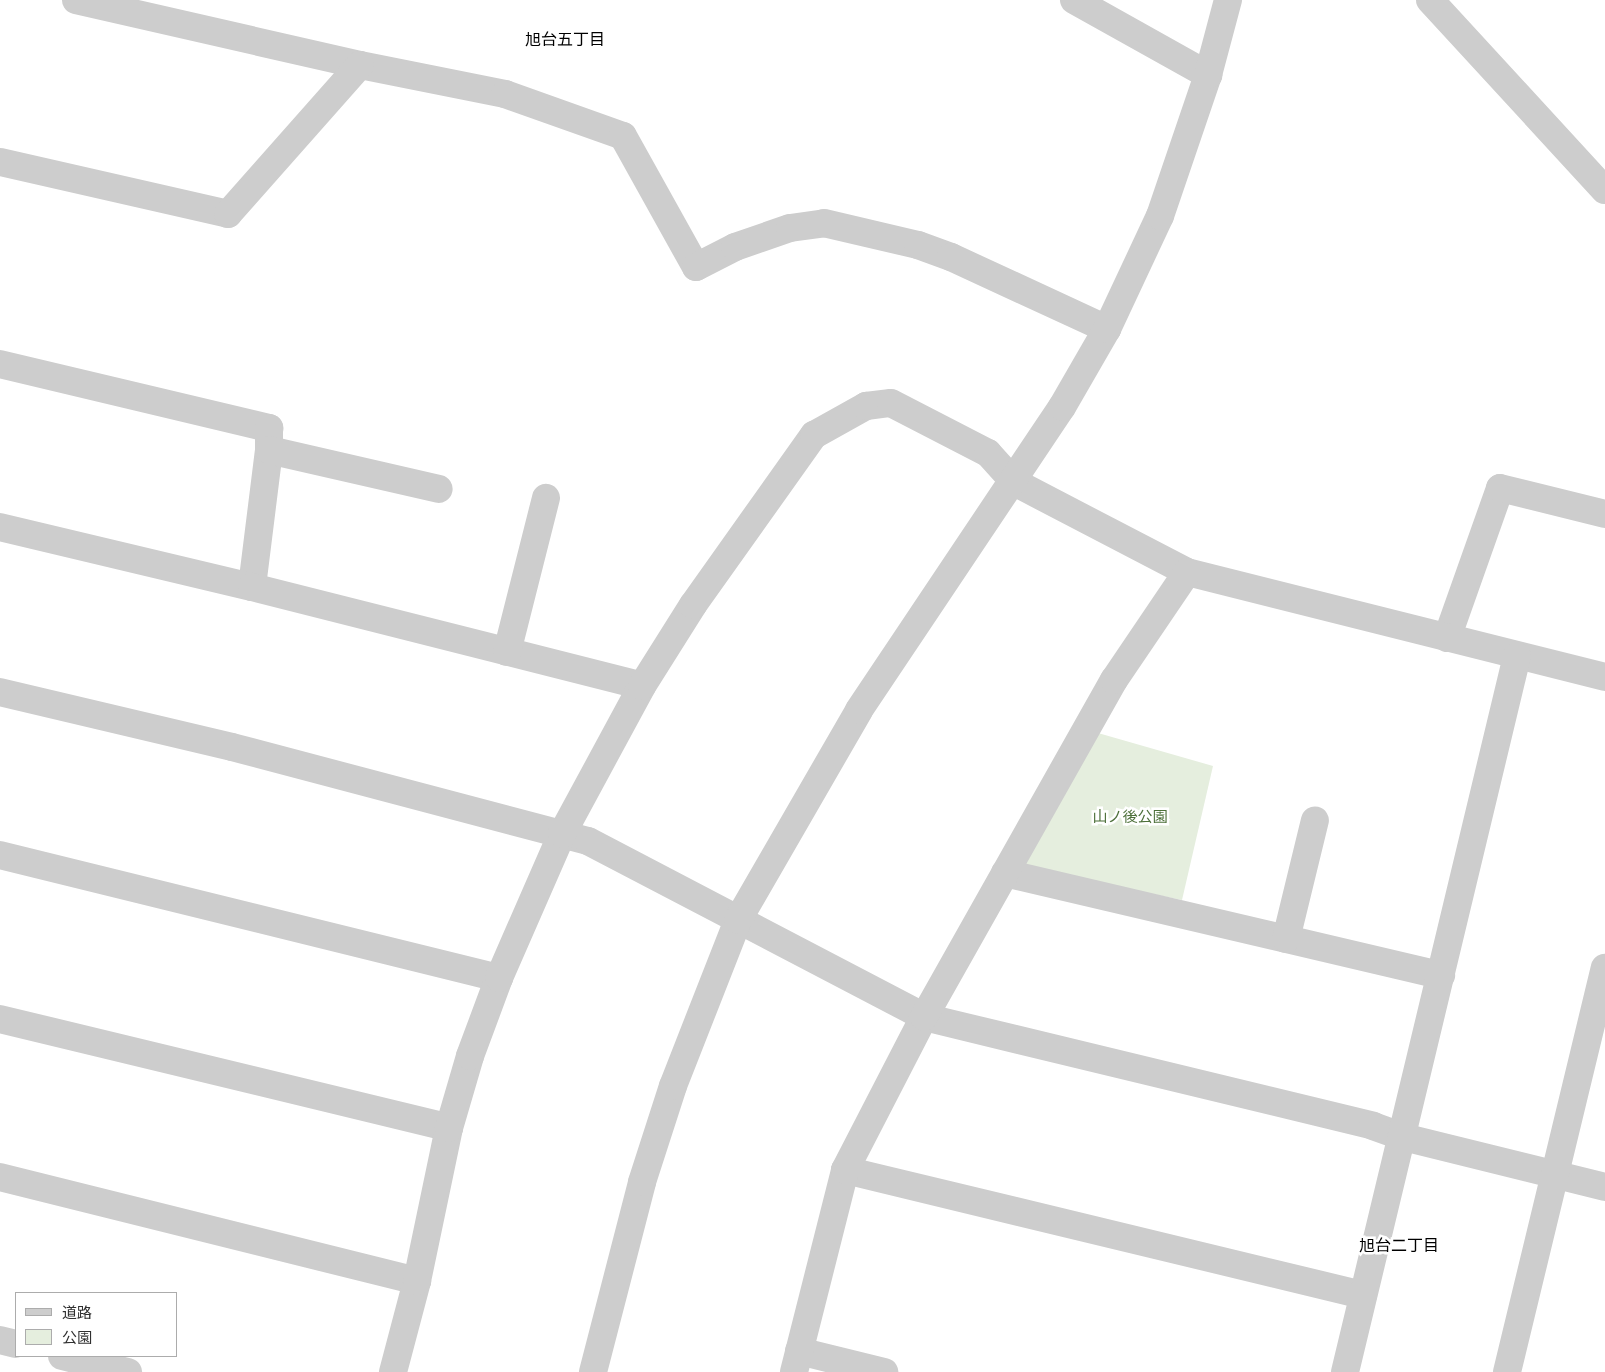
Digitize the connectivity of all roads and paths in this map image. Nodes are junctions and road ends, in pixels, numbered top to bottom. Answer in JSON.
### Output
{"nodes":[{"id":1,"x":76,"y":0,"type":"edge"},
{"id":2,"x":1074,"y":0,"type":"edge"},
{"id":3,"x":1228,"y":0,"type":"edge"},
{"id":4,"x":1430,"y":0,"type":"edge"},
{"id":5,"x":133,"y":6,"type":"edge"},
{"id":6,"x":360,"y":64,"type":"junction"},
{"id":7,"x":1208,"y":75,"type":"junction"},
{"id":8,"x":0,"y":162,"type":"edge"},
{"id":9,"x":1605,"y":190,"type":"edge"},
{"id":10,"x":1107,"y":329,"type":"junction"},
{"id":11,"x":0,"y":364,"type":"edge"},
{"id":12,"x":269,"y":450,"type":"junction"},
{"id":13,"x":1014,"y":482,"type":"junction"},
{"id":14,"x":439,"y":490,"type":"dead end"},
{"id":15,"x":546,"y":498,"type":"dead end"},
{"id":16,"x":1605,"y":514,"type":"edge"},
{"id":17,"x":0,"y":527,"type":"edge"},
{"id":18,"x":1187,"y":572,"type":"junction"},
{"id":19,"x":252,"y":586,"type":"junction"},
{"id":20,"x":1447,"y":638,"type":"junction"},
{"id":21,"x":507,"y":652,"type":"junction"},
{"id":22,"x":1517,"y":656,"type":"junction"},
{"id":23,"x":1605,"y":677,"type":"edge"},
{"id":24,"x":642,"y":686,"type":"junction"},
{"id":25,"x":0,"y":692,"type":"edge"},
{"id":26,"x":1315,"y":820,"type":"dead end"},
{"id":27,"x":562,"y":834,"type":"junction"},
{"id":28,"x":0,"y":855,"type":"edge"},
{"id":29,"x":1004,"y":872,"type":"junction"},
{"id":30,"x":738,"y":920,"type":"junction"},
{"id":31,"x":1286,"y":939,"type":"junction"},
{"id":32,"x":1605,"y":968,"type":"edge"},
{"id":33,"x":1441,"y":975,"type":"junction"},
{"id":34,"x":499,"y":978,"type":"junction"},
{"id":35,"x":924,"y":1017,"type":"junction"},
{"id":36,"x":0,"y":1019,"type":"edge"},
{"id":37,"x":450,"y":1128,"type":"junction"},
{"id":38,"x":1403,"y":1138,"type":"junction"},
{"id":39,"x":845,"y":1170,"type":"junction"},
{"id":40,"x":1554,"y":1175,"type":"junction"},
{"id":41,"x":0,"y":1177,"type":"edge"},
{"id":42,"x":1605,"y":1187,"type":"edge"},
{"id":43,"x":416,"y":1281,"type":"junction"},
{"id":44,"x":1363,"y":1295,"type":"junction"},
{"id":45,"x":0,"y":1340,"type":"edge"},
{"id":46,"x":15,"y":1344,"type":"edge"},
{"id":47,"x":66,"y":1357,"type":"edge"},
{"id":48,"x":796,"y":1361,"type":"edge"},
{"id":49,"x":128,"y":1372,"type":"edge"},
{"id":50,"x":393,"y":1372,"type":"edge"},
{"id":51,"x":594,"y":1372,"type":"edge"},
{"id":52,"x":884,"y":1372,"type":"edge"},
{"id":53,"x":1345,"y":1372,"type":"edge"},
{"id":54,"x":1507,"y":1372,"type":"edge"}],
"edges":[{"from":1,"to":5,"type":"street"},
{"from":2,"to":7,"type":"street"},
{"from":3,"to":7,"type":"street"},
{"from":4,"to":9,"type":"street"},
{"from":5,"to":6,"type":"street"},
{"from":6,"to":8,"type":"street"},
{"from":6,"to":10,"type":"street"},
{"from":7,"to":10,"type":"street"},
{"from":10,"to":13,"type":"street"},
{"from":11,"to":12,"type":"street"},
{"from":12,"to":14,"type":"street"},
{"from":12,"to":19,"type":"street"},
{"from":13,"to":18,"type":"street"},
{"from":13,"to":24,"type":"street"},
{"from":13,"to":30,"type":"street"},
{"from":15,"to":21,"type":"street"},
{"from":16,"to":20,"type":"street"},
{"from":17,"to":19,"type":"street"},
{"from":18,"to":20,"type":"street"},
{"from":18,"to":29,"type":"street"},
{"from":19,"to":21,"type":"street"},
{"from":20,"to":22,"type":"street"},
{"from":21,"to":24,"type":"street"},
{"from":22,"to":23,"type":"street"},
{"from":22,"to":33,"type":"street"},
{"from":24,"to":27,"type":"street"},
{"from":25,"to":27,"type":"street"},
{"from":26,"to":31,"type":"street"},
{"from":27,"to":30,"type":"street"},
{"from":27,"to":34,"type":"street"},
{"from":28,"to":34,"type":"street"},
{"from":29,"to":31,"type":"street"},
{"from":29,"to":35,"type":"street"},
{"from":30,"to":35,"type":"street"},
{"from":30,"to":51,"type":"street"},
{"from":31,"to":33,"type":"street"},
{"from":32,"to":40,"type":"street"},
{"from":33,"to":38,"type":"street"},
{"from":34,"to":37,"type":"street"},
{"from":35,"to":38,"type":"street"},
{"from":35,"to":39,"type":"street"},
{"from":36,"to":37,"type":"street"},
{"from":37,"to":43,"type":"street"},
{"from":38,"to":40,"type":"street"},
{"from":38,"to":44,"type":"street"},
{"from":39,"to":44,"type":"street"},
{"from":39,"to":48,"type":"street"},
{"from":40,"to":42,"type":"street"},
{"from":40,"to":54,"type":"street"},
{"from":41,"to":43,"type":"street"},
{"from":43,"to":50,"type":"street"},
{"from":44,"to":53,"type":"street"},
{"from":45,"to":46,"type":"street"},
{"from":47,"to":49,"type":"street"},
{"from":48,"to":52,"type":"street"}]}
